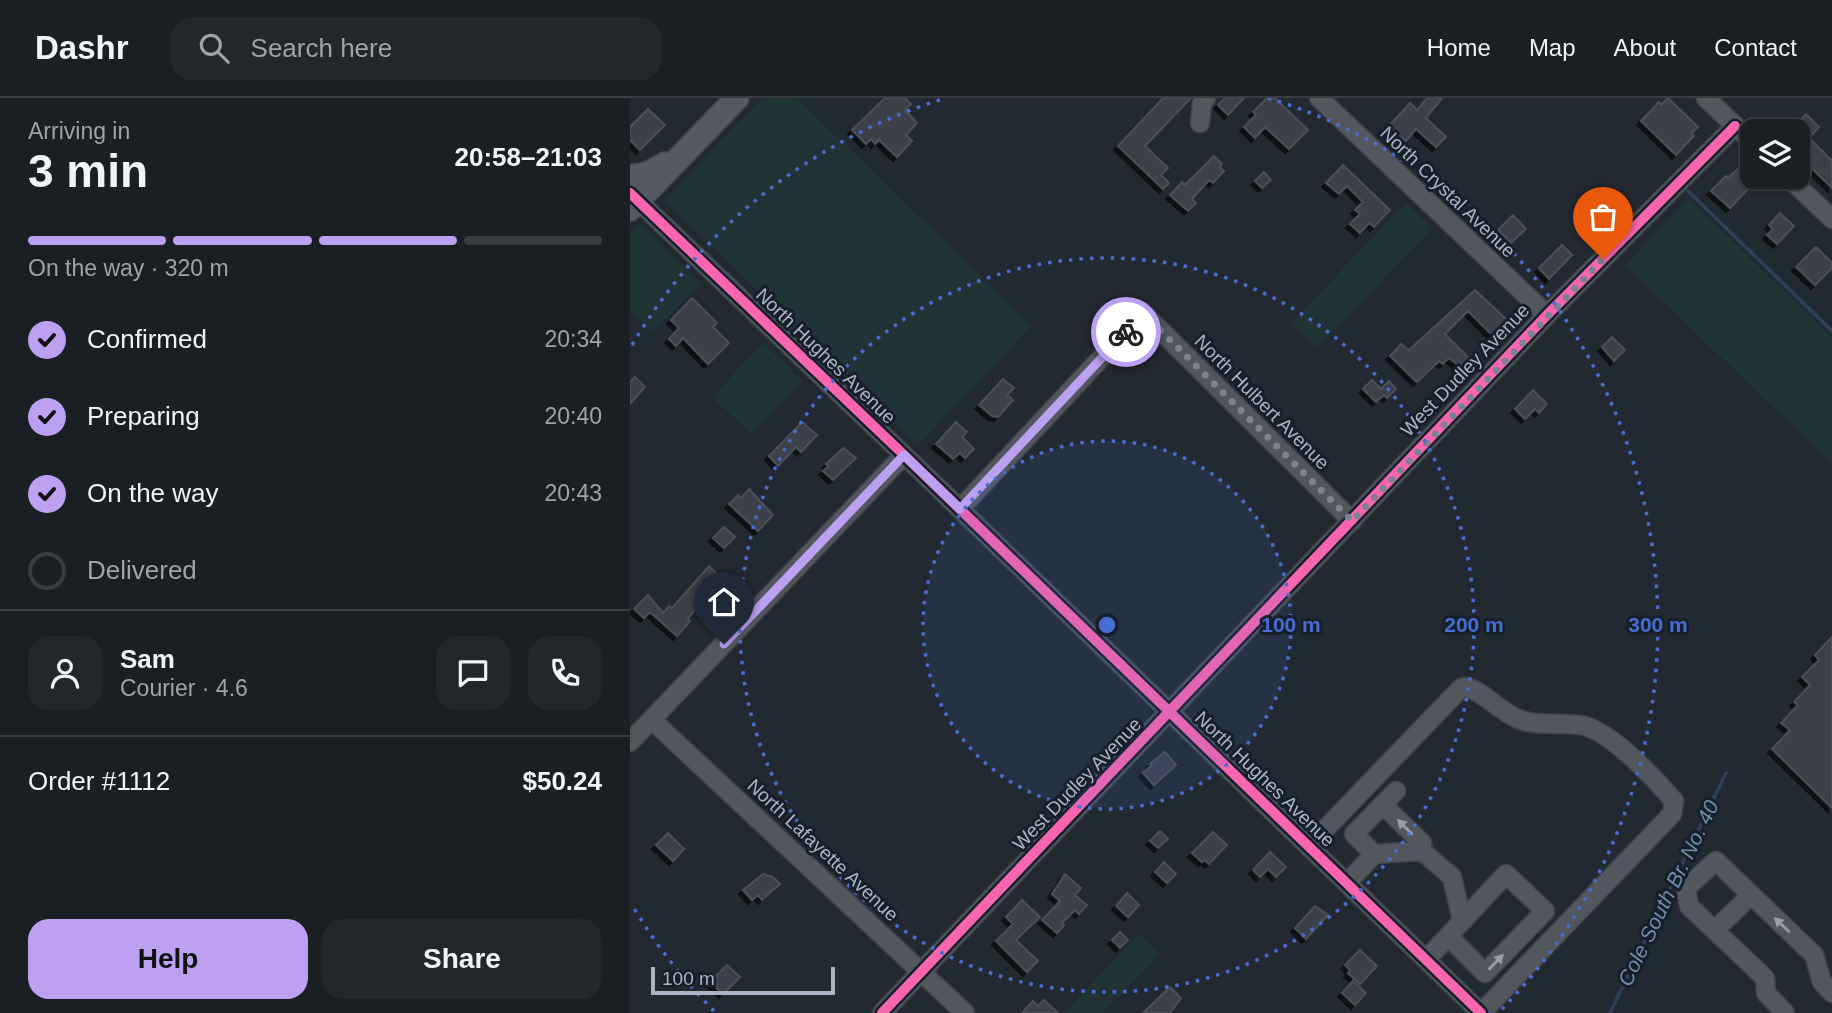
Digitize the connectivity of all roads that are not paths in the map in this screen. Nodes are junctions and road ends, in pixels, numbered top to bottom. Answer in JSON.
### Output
{"nodes":[{"id":1,"x":737,"y":98,"type":"edge"},
{"id":2,"x":1206,"y":98,"type":"edge"},
{"id":3,"x":1320,"y":98,"type":"edge"},
{"id":4,"x":1706,"y":98,"type":"edge"},
{"id":5,"x":1200,"y":123,"type":"dead end"},
{"id":6,"x":1735,"y":126,"type":"junction"},
{"id":7,"x":1740,"y":131,"type":"edge"},
{"id":8,"x":684,"y":154,"type":"junction"},
{"id":9,"x":630,"y":177,"type":"edge"},
{"id":10,"x":1801,"y":189,"type":"edge"},
{"id":11,"x":633,"y":201,"type":"edge"},
{"id":12,"x":1832,"y":219,"type":"edge"},
{"id":13,"x":1547,"y":315,"type":"junction"},
{"id":14,"x":904,"y":455,"type":"junction"},
{"id":15,"x":960,"y":509,"type":"junction"},
{"id":16,"x":1352,"y":521,"type":"junction"},
{"id":17,"x":1170,"y":712,"type":"junction"},
{"id":18,"x":652,"y":720,"type":"junction"},
{"id":19,"x":630,"y":742,"type":"edge"},
{"id":20,"x":1396,"y":791,"type":"dead end"},
{"id":21,"x":1383,"y":805,"type":"junction"},
{"id":22,"x":1309,"y":846,"type":"junction"},
{"id":23,"x":1422,"y":851,"type":"junction"},
{"id":24,"x":1374,"y":854,"type":"junction"},
{"id":25,"x":1347,"y":883,"type":"junction"},
{"id":26,"x":1751,"y":895,"type":"junction"},
{"id":27,"x":1462,"y":920,"type":"junction"},
{"id":28,"x":1715,"y":930,"type":"junction"},
{"id":29,"x":1448,"y":936,"type":"junction"},
{"id":30,"x":1426,"y":960,"type":"junction"},
{"id":31,"x":922,"y":971,"type":"junction"},
{"id":32,"x":1832,"y":993,"type":"edge"},
{"id":33,"x":882,"y":1013,"type":"edge"},
{"id":34,"x":965,"y":1013,"type":"edge"},
{"id":35,"x":1481,"y":1013,"type":"edge"},
{"id":36,"x":1785,"y":1013,"type":"edge"}],
"edges":[{"from":1,"to":8,"type":"main road"},
{"from":2,"to":5,"type":"street"},
{"from":3,"to":13,"type":"street","name":"North Crystal Avenue"},
{"from":4,"to":6,"type":"street"},
{"from":6,"to":7,"type":"street"},
{"from":6,"to":13,"type":"street","name":"West Dudley Avenue"},
{"from":8,"to":9,"type":"main road"},
{"from":8,"to":11,"type":"main road"},
{"from":10,"to":12,"type":"street"},
{"from":11,"to":14,"type":"street","name":"North Hughes Avenue"},
{"from":13,"to":16,"type":"street","name":"West Dudley Avenue"},
{"from":14,"to":15,"type":"street","name":"North Hughes Avenue"},
{"from":14,"to":18,"type":"street"},
{"from":15,"to":16,"type":"street","name":"North Hulbert Avenue"},
{"from":15,"to":17,"type":"street","name":"North Hughes Avenue"},
{"from":16,"to":17,"type":"street","name":"West Dudley Avenue"},
{"from":17,"to":22,"type":"street","name":"North Hughes Avenue"},
{"from":17,"to":31,"type":"street","name":"West Dudley Avenue"},
{"from":18,"to":19,"type":"street"},
{"from":18,"to":31,"type":"street","name":"North Lafayette Avenue"},
{"from":20,"to":21,"type":"street"},
{"from":23,"to":21,"type":"street","one_way":true},
{"from":21,"to":24,"type":"street"},
{"from":22,"to":25,"type":"street","name":"North Hughes Avenue"},
{"from":22,"to":35,"type":"street"},
{"from":23,"to":24,"type":"street"},
{"from":23,"to":27,"type":"street"},
{"from":24,"to":25,"type":"street"},
{"from":25,"to":30,"type":"street","name":"North Hughes Avenue"},
{"from":26,"to":28,"type":"street"},
{"from":26,"to":28,"type":"street"},
{"from":32,"to":26,"type":"street","one_way":true},
{"from":27,"to":29,"type":"street"},
{"from":29,"to":27,"type":"street","one_way":true},
{"from":28,"to":36,"type":"street"},
{"from":29,"to":30,"type":"street"},
{"from":30,"to":35,"type":"street","name":"North Hughes Avenue"},
{"from":31,"to":33,"type":"street","name":"West Dudley Avenue"},
{"from":31,"to":34,"type":"street","name":"North Lafayette Avenue"}]}
